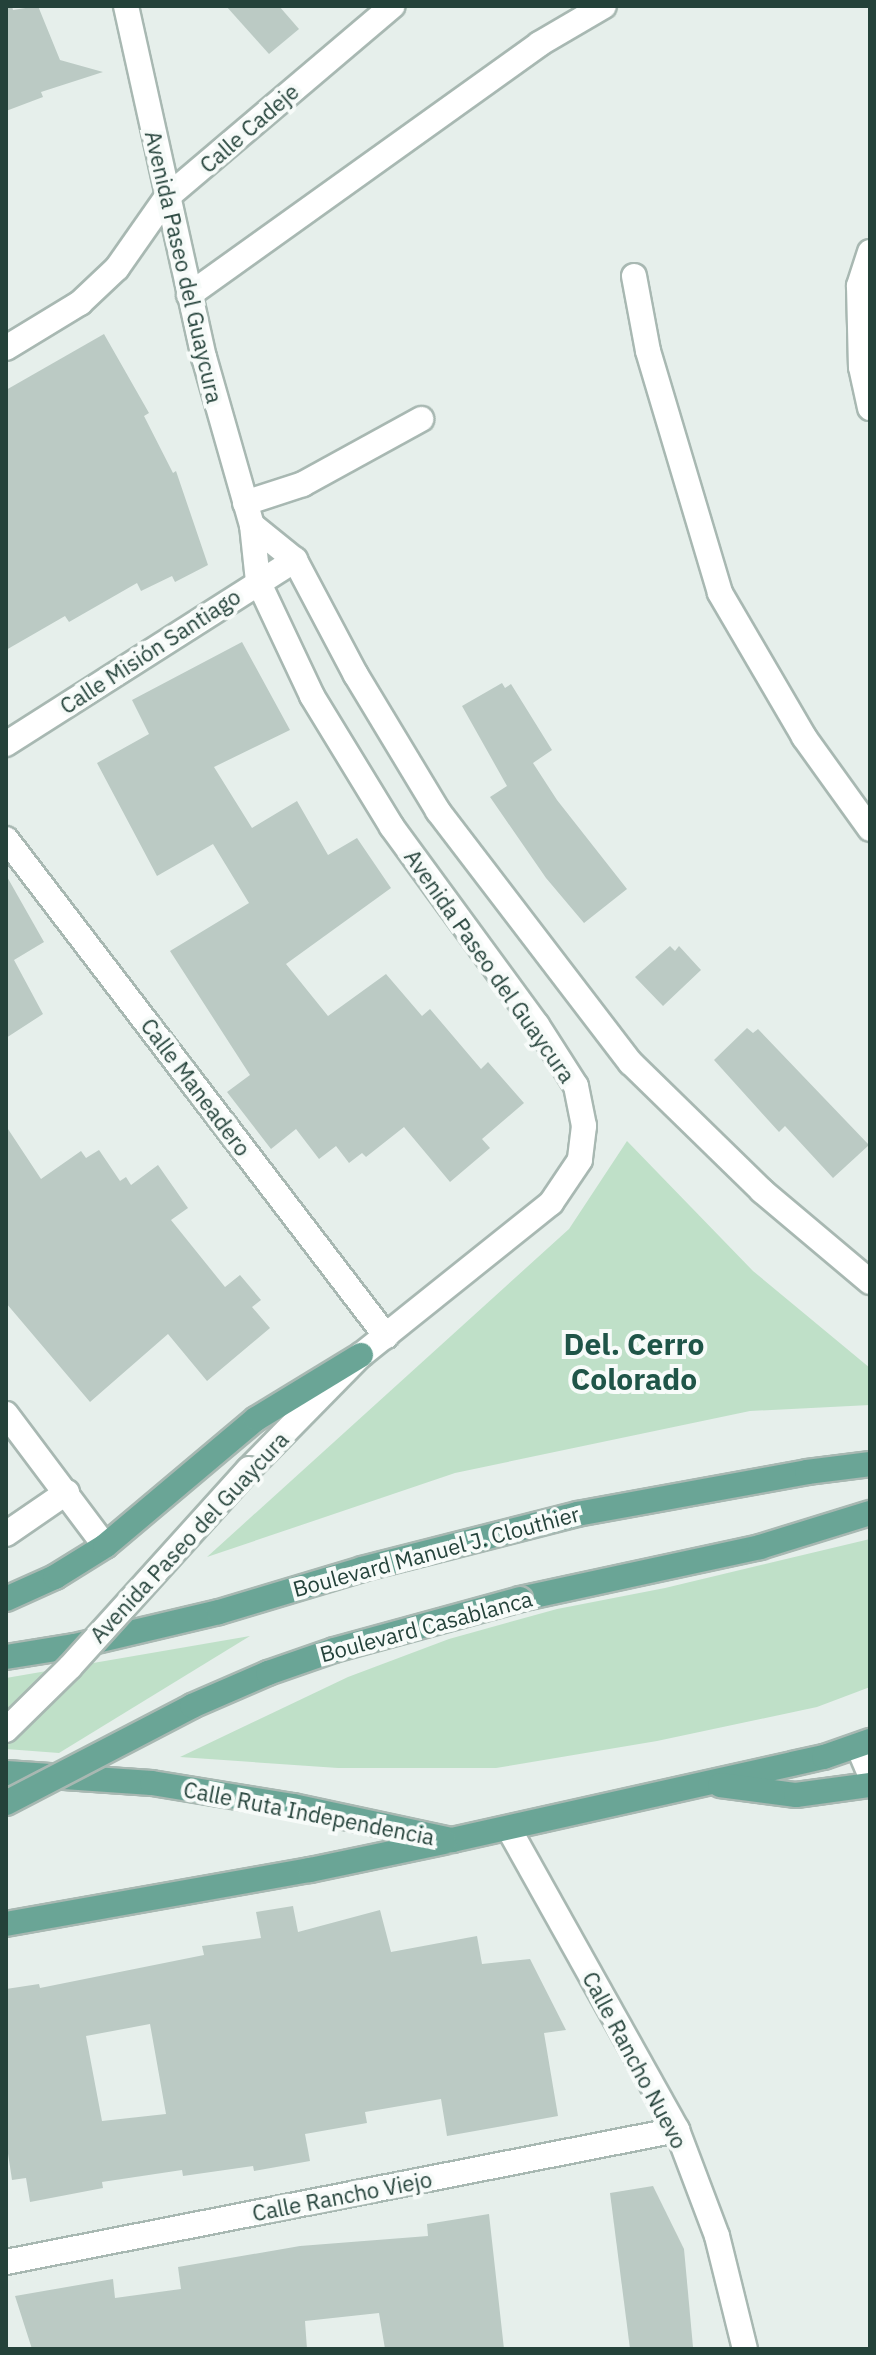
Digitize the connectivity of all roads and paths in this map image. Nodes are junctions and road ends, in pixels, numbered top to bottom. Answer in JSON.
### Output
{"nodes":[{"id":1,"x":126,"y":6,"type":"edge"},
{"id":2,"x":392,"y":6,"type":"edge"},
{"id":3,"x":604,"y":6,"type":"edge"},
{"id":4,"x":166,"y":198,"type":"junction"},
{"id":5,"x":870,"y":252,"type":"edge"},
{"id":6,"x":634,"y":276,"type":"dead end"},
{"id":7,"x":189,"y":295,"type":"junction"},
{"id":8,"x":6,"y":348,"type":"edge"},
{"id":9,"x":866,"y":366,"type":"edge"},
{"id":10,"x":870,"y":408,"type":"edge"},
{"id":11,"x":421,"y":419,"type":"dead end"},
{"id":12,"x":249,"y":514,"type":"junction"},
{"id":13,"x":295,"y":560,"type":"junction"},
{"id":14,"x":258,"y":581,"type":"junction"},
{"id":15,"x":6,"y":744,"type":"edge"},
{"id":16,"x":870,"y":829,"type":"edge"},
{"id":17,"x":6,"y":839,"type":"edge"},
{"id":18,"x":868,"y":1278,"type":"edge"},
{"id":19,"x":386,"y":1336,"type":"junction"},
{"id":20,"x":361,"y":1355,"type":"junction"},
{"id":21,"x":6,"y":1414,"type":"edge"},
{"id":22,"x":870,"y":1464,"type":"edge"},
{"id":23,"x":67,"y":1492,"type":"junction"},
{"id":24,"x":870,"y":1513,"type":"edge"},
{"id":25,"x":6,"y":1534,"type":"edge"},
{"id":26,"x":105,"y":1546,"type":"junction"},
{"id":27,"x":6,"y":1599,"type":"edge"},
{"id":28,"x":6,"y":1657,"type":"edge"},
{"id":29,"x":6,"y":1730,"type":"edge"},
{"id":30,"x":864,"y":1744,"type":"edge"},
{"id":31,"x":6,"y":1773,"type":"edge"},
{"id":32,"x":870,"y":1774,"type":"edge"},
{"id":33,"x":701,"y":1783,"type":"junction"},
{"id":34,"x":870,"y":1785,"type":"edge"},
{"id":35,"x":6,"y":1803,"type":"edge"},
{"id":36,"x":509,"y":1829,"type":"junction"},
{"id":37,"x":452,"y":1840,"type":"junction"},
{"id":38,"x":6,"y":1924,"type":"edge"},
{"id":39,"x":677,"y":2130,"type":"junction"},
{"id":40,"x":6,"y":2262,"type":"edge"},
{"id":41,"x":745,"y":2349,"type":"edge"}],
"edges":[{"from":1,"to":4,"type":"street","name":"Avenida Paseo del Guaycura"},
{"from":2,"to":4,"type":"street","name":"Calle Cadeje"},
{"from":3,"to":7,"type":"street"},
{"from":4,"to":7,"type":"street","name":"Avenida Paseo del Guaycura"},
{"from":4,"to":8,"type":"street","name":"Calle Cadeje"},
{"from":5,"to":9,"type":"street"},
{"from":6,"to":16,"type":"street"},
{"from":7,"to":12,"type":"street","name":"Avenida Paseo del Guaycura"},
{"from":9,"to":10,"type":"street"},
{"from":11,"to":12,"type":"street"},
{"from":12,"to":13,"type":"street"},
{"from":12,"to":14,"type":"street","name":"Avenida Paseo del Guaycura"},
{"from":13,"to":14,"type":"street","name":"Calle Misión Santiago"},
{"from":13,"to":18,"type":"street"},
{"from":14,"to":15,"type":"street","name":"Calle Misión Santiago"},
{"from":14,"to":19,"type":"street","name":"Avenida Paseo del Guaycura"},
{"from":17,"to":19,"type":"street","name":"Calle Maneadero"},
{"from":19,"to":20,"type":"street","name":"Avenida Paseo del Guaycura"},
{"from":20,"to":26,"type":"main road"},
{"from":20,"to":29,"type":"street","name":"Avenida Paseo del Guaycura","bridge":true},
{"from":21,"to":23,"type":"street"},
{"from":22,"to":28,"type":"main road","name":"Boulevard Manuel J. Clouthier"},
{"from":23,"to":25,"type":"street"},
{"from":23,"to":26,"type":"street"},
{"from":24,"to":35,"type":"main road","name":"Boulevard Casablanca","bridge":true},
{"from":26,"to":27,"type":"main road"},
{"from":30,"to":32,"type":"street"},
{"from":30,"to":33,"type":"main road"},
{"from":31,"to":37,"type":"main road","name":"Calle Ruta Independencia"},
{"from":33,"to":34,"type":"main road"},
{"from":33,"to":36,"type":"main road","name":"Calle Ruta Independencia"},
{"from":36,"to":37,"type":"main road","name":"Calle Ruta Independencia"},
{"from":36,"to":39,"type":"street","name":"Calle Rancho Nuevo"},
{"from":37,"to":38,"type":"main road"},
{"from":39,"to":40,"type":"street","name":"Calle Rancho Viejo"},
{"from":39,"to":41,"type":"street","name":"Calle Rancho Nuevo"}]}
